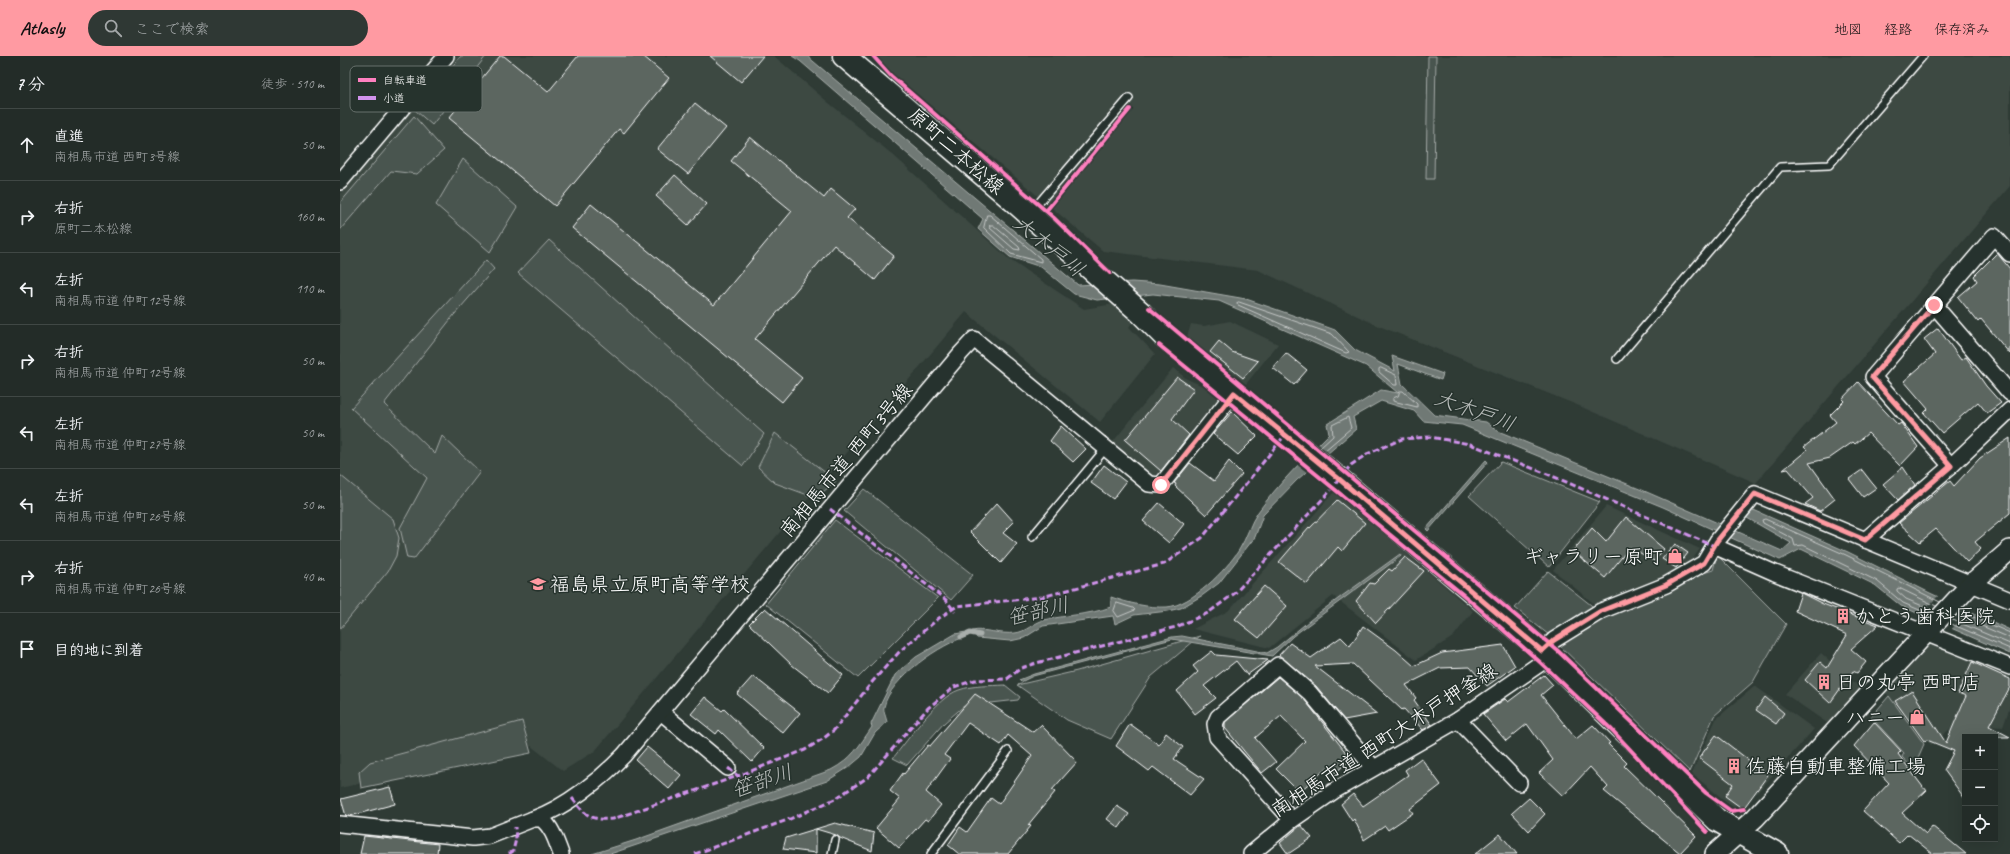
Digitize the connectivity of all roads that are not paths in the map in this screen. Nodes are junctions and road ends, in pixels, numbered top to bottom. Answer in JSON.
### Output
{"nodes":[{"id":1,"x":446,"y":56,"type":"edge"},
{"id":2,"x":1923,"y":56,"type":"edge"},
{"id":3,"x":852,"y":60,"type":"edge"},
{"id":4,"x":438,"y":66,"type":"edge"},
{"id":5,"x":1129,"y":98,"type":"dead end"},
{"id":6,"x":399,"y":112,"type":"edge"},
{"id":7,"x":340,"y":182,"type":"edge"},
{"id":8,"x":1028,"y":215,"type":"junction"},
{"id":9,"x":2010,"y":254,"type":"edge"},
{"id":10,"x":1934,"y":305,"type":"junction"},
{"id":11,"x":1617,"y":359,"type":"dead end"},
{"id":12,"x":1234,"y":393,"type":"junction"},
{"id":13,"x":2010,"y":393,"type":"edge"},
{"id":14,"x":2010,"y":410,"type":"edge"},
{"id":15,"x":1106,"y":448,"type":"junction"},
{"id":16,"x":1951,"y":466,"type":"junction"},
{"id":17,"x":1032,"y":537,"type":"dead end"},
{"id":18,"x":1865,"y":540,"type":"junction"},
{"id":19,"x":1717,"y":541,"type":"junction"},
{"id":20,"x":2010,"y":550,"type":"edge"},
{"id":21,"x":1969,"y":586,"type":"junction"},
{"id":22,"x":2010,"y":600,"type":"edge"},
{"id":23,"x":1927,"y":631,"type":"junction"},
{"id":24,"x":1542,"y":657,"type":"junction"},
{"id":25,"x":2010,"y":667,"type":"edge"},
{"id":26,"x":661,"y":712,"type":"junction"},
{"id":27,"x":1458,"y":720,"type":"junction"},
{"id":28,"x":1008,"y":751,"type":"dead end"},
{"id":29,"x":1373,"y":767,"type":"junction"},
{"id":30,"x":728,"y":768,"type":"dead end"},
{"id":31,"x":1519,"y":783,"type":"dead end"},
{"id":32,"x":533,"y":819,"type":"junction"},
{"id":33,"x":1292,"y":820,"type":"junction"},
{"id":34,"x":340,"y":824,"type":"edge"},
{"id":35,"x":1738,"y":832,"type":"junction"},
{"id":36,"x":835,"y":840,"type":"dead end"},
{"id":37,"x":558,"y":847,"type":"edge"},
{"id":38,"x":832,"y":854,"type":"edge"},
{"id":39,"x":931,"y":854,"type":"edge"},
{"id":40,"x":1251,"y":854,"type":"edge"},
{"id":41,"x":1715,"y":854,"type":"edge"},
{"id":42,"x":1777,"y":854,"type":"edge"}],
"edges":[{"from":1,"to":4,"type":"street"},
{"from":2,"to":11,"type":"lane"},
{"from":3,"to":8,"type":"main road","name":"原町二本松線"},
{"from":5,"to":8,"type":"lane"},
{"from":6,"to":7,"type":"street"},
{"from":8,"to":12,"type":"main road","name":"原町二本松線"},
{"from":9,"to":10,"type":"street"},
{"from":10,"to":13,"type":"street"},
{"from":10,"to":16,"type":"street"},
{"from":12,"to":15,"type":"street","name":"南相馬市道 西町3号線"},
{"from":12,"to":24,"type":"main road","name":"原町二本松線"},
{"from":14,"to":16,"type":"street"},
{"from":15,"to":17,"type":"lane"},
{"from":15,"to":26,"type":"street","name":"南相馬市道 西町3号線"},
{"from":16,"to":18,"type":"street"},
{"from":18,"to":19,"type":"street","name":"南相馬市道 西町大木戸押釜線"},
{"from":18,"to":21,"type":"street"},
{"from":19,"to":23,"type":"street"},
{"from":19,"to":24,"type":"street","name":"南相馬市道 西町大木戸押釜線"},
{"from":20,"to":21,"type":"street"},
{"from":21,"to":22,"type":"street"},
{"from":21,"to":23,"type":"street"},
{"from":23,"to":25,"type":"street"},
{"from":23,"to":35,"type":"street"},
{"from":24,"to":27,"type":"street","name":"南相馬市道 西町大木戸押釜線"},
{"from":24,"to":35,"type":"main road","name":"原町二本松線"},
{"from":26,"to":30,"type":"street"},
{"from":26,"to":32,"type":"street","name":"南相馬市道 西町3号線"},
{"from":27,"to":29,"type":"street","name":"南相馬市道 西町大木戸押釜線"},
{"from":27,"to":31,"type":"street"},
{"from":28,"to":39,"type":"lane"},
{"from":29,"to":33,"type":"street","name":"南相馬市道 西町大木戸押釜線"},
{"from":29,"to":33,"type":"street"},
{"from":32,"to":34,"type":"street"},
{"from":32,"to":37,"type":"street"},
{"from":33,"to":40,"type":"street","name":"南相馬市道 西町大木戸押釜線"},
{"from":35,"to":41,"type":"street"},
{"from":35,"to":42,"type":"main road","name":"原町二本松線"},
{"from":36,"to":38,"type":"lane"}]}
